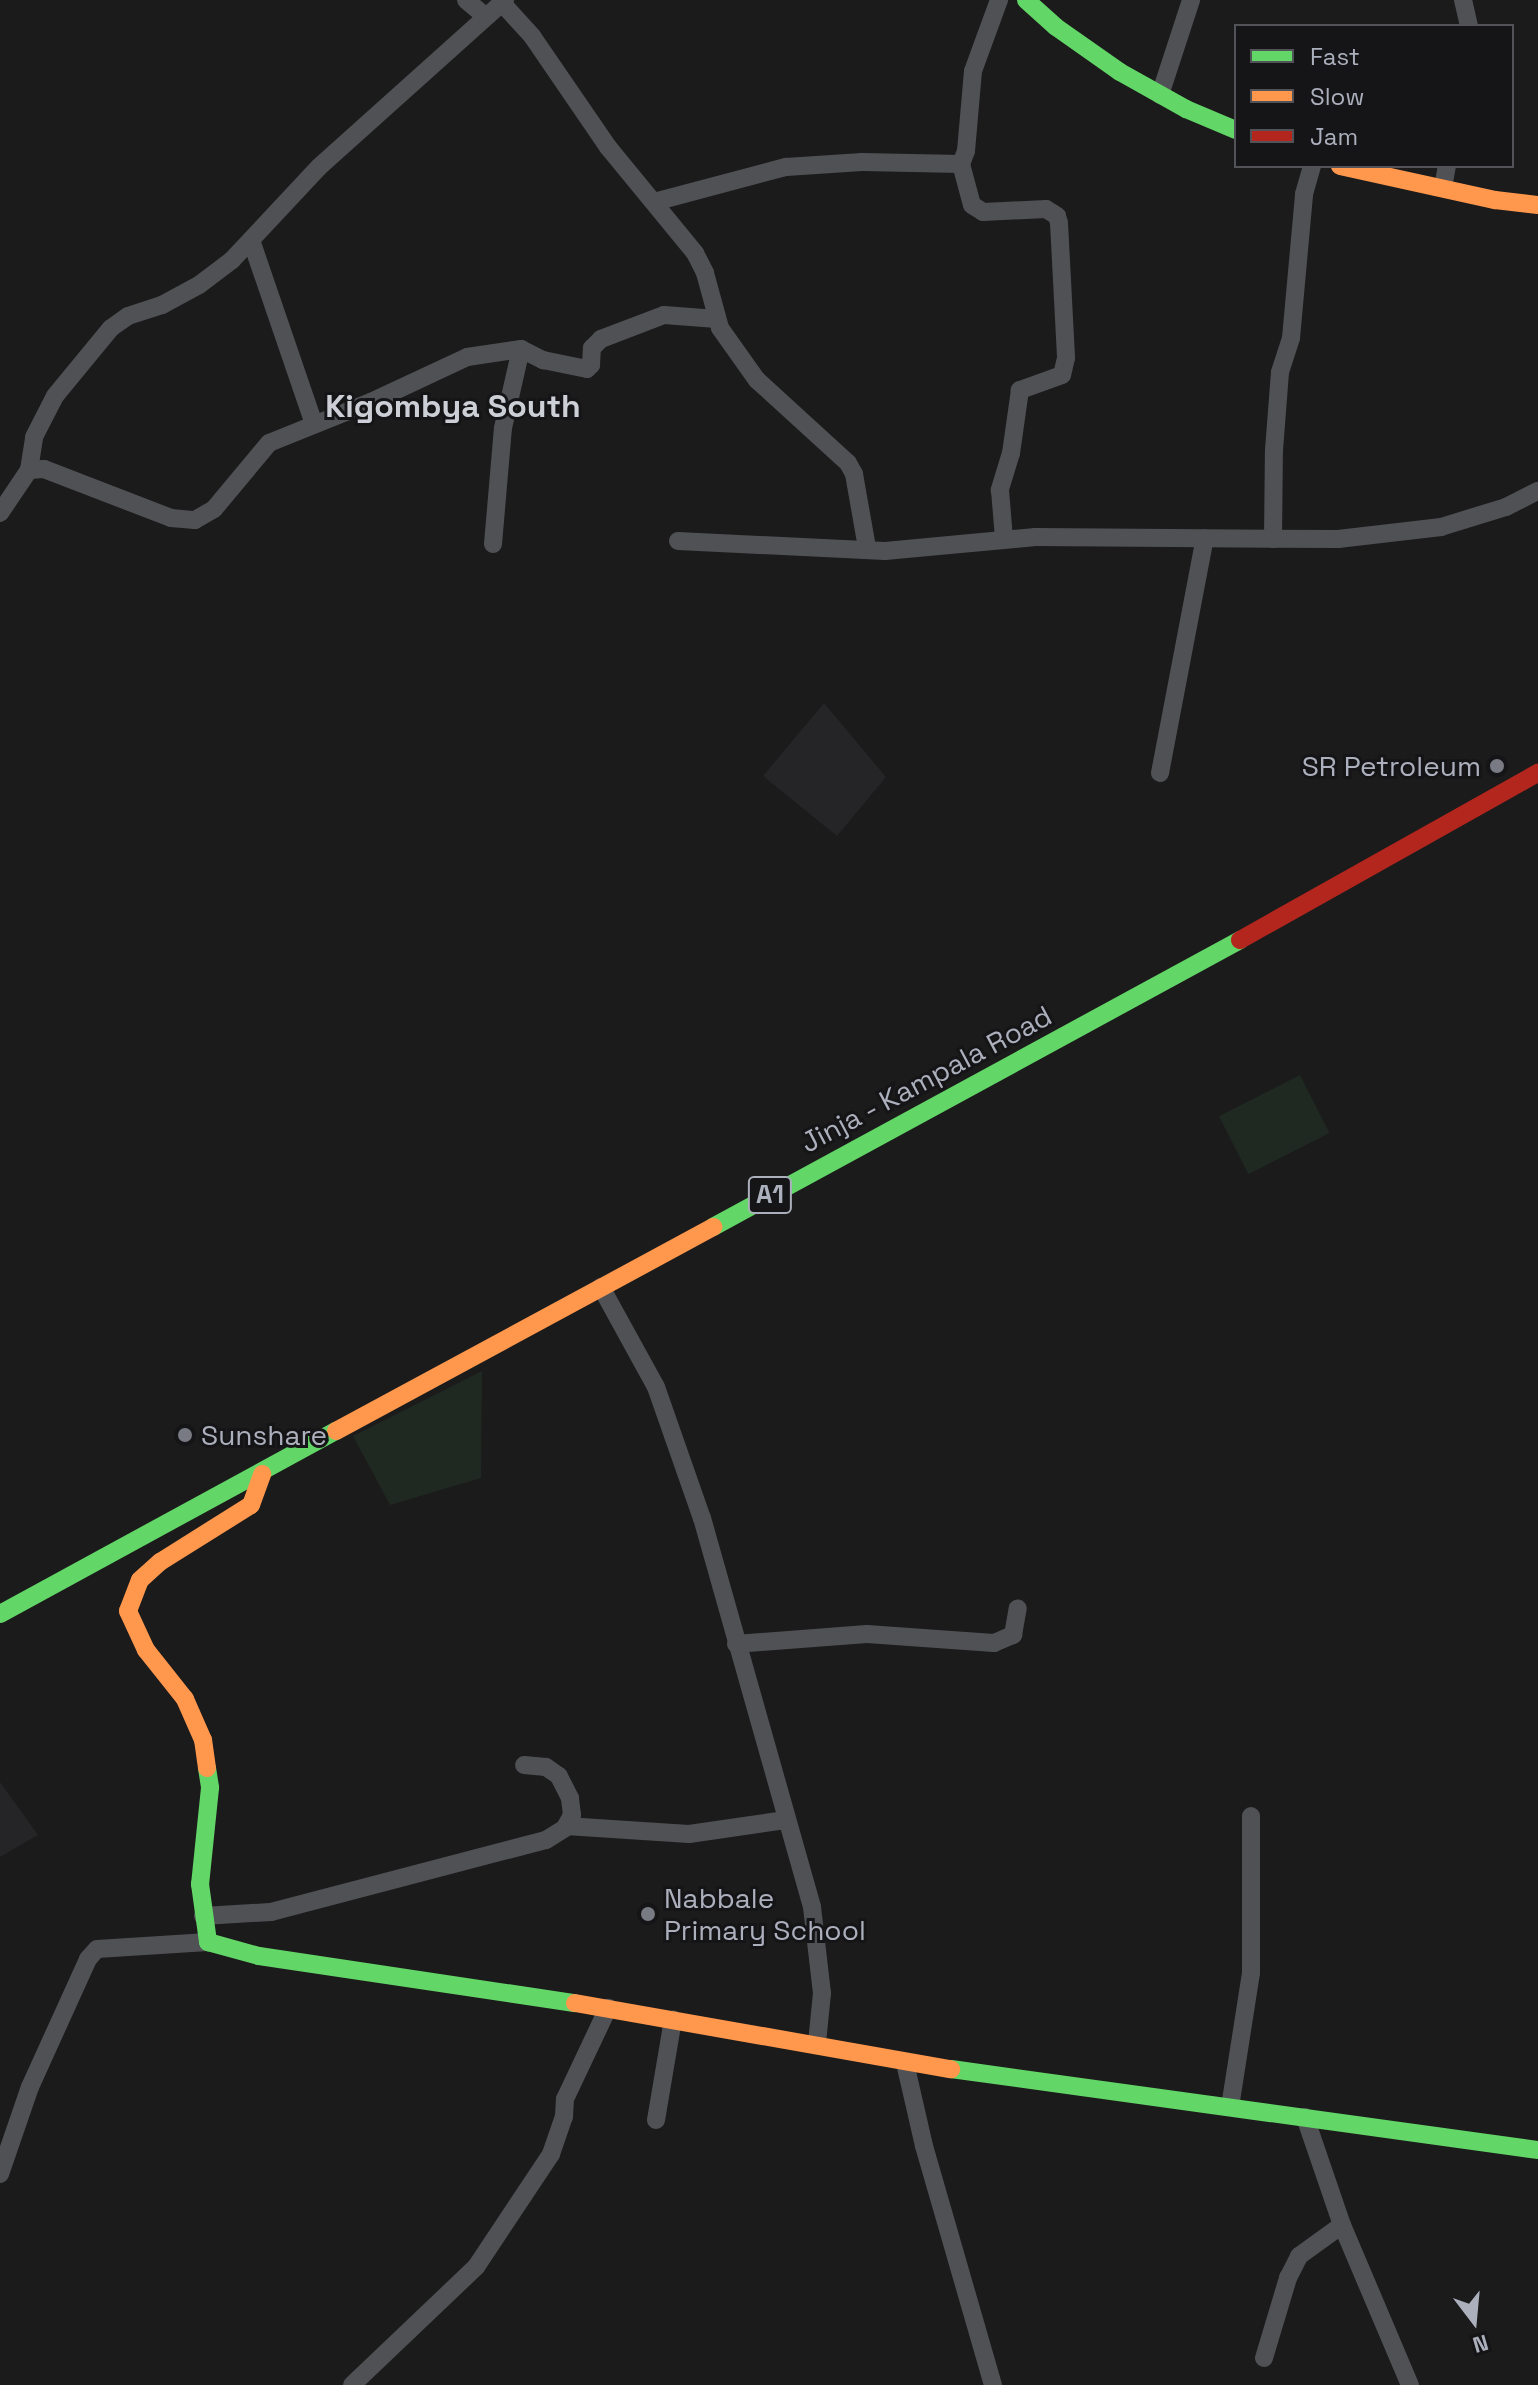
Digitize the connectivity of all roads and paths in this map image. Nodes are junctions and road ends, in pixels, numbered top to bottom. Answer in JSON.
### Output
{"nodes":[{"id":1,"x":466,"y":0,"type":"edge"},
{"id":2,"x":999,"y":0,"type":"edge"},
{"id":3,"x":1026,"y":0,"type":"edge"},
{"id":4,"x":1191,"y":0,"type":"edge"},
{"id":5,"x":1463,"y":0,"type":"edge"},
{"id":6,"x":503,"y":2,"type":"edge"},
{"id":7,"x":485,"y":16,"type":"junction"},
{"id":8,"x":1469,"y":24,"type":"edge"},
{"id":9,"x":1160,"y":95,"type":"junction"},
{"id":10,"x":1234,"y":129,"type":"edge"},
{"id":11,"x":961,"y":164,"type":"junction"},
{"id":12,"x":1311,"y":168,"type":"edge"},
{"id":13,"x":1349,"y":168,"type":"edge"},
{"id":14,"x":1447,"y":168,"type":"edge"},
{"id":15,"x":1443,"y":188,"type":"junction"},
{"id":16,"x":654,"y":202,"type":"junction"},
{"id":17,"x":1538,"y":205,"type":"edge"},
{"id":18,"x":251,"y":240,"type":"junction"},
{"id":19,"x":717,"y":319,"type":"junction"},
{"id":20,"x":521,"y":349,"type":"junction"},
{"id":21,"x":314,"y":424,"type":"junction"},
{"id":22,"x":29,"y":470,"type":"junction"},
{"id":23,"x":1538,"y":491,"type":"edge"},
{"id":24,"x":0,"y":513,"type":"edge"},
{"id":25,"x":1205,"y":538,"type":"junction"},
{"id":26,"x":1004,"y":539,"type":"junction"},
{"id":27,"x":1273,"y":539,"type":"junction"},
{"id":28,"x":678,"y":541,"type":"dead end"},
{"id":29,"x":493,"y":544,"type":"dead end"},
{"id":30,"x":867,"y":548,"type":"junction"},
{"id":31,"x":1160,"y":773,"type":"dead end"},
{"id":32,"x":1538,"y":773,"type":"edge"},
{"id":33,"x":601,"y":1287,"type":"junction"},
{"id":34,"x":262,"y":1474,"type":"junction"},
{"id":35,"x":1018,"y":1608,"type":"dead end"},
{"id":36,"x":0,"y":1614,"type":"edge"},
{"id":37,"x":736,"y":1644,"type":"junction"},
{"id":38,"x":524,"y":1765,"type":"dead end"},
{"id":39,"x":1251,"y":1816,"type":"dead end"},
{"id":40,"x":785,"y":1820,"type":"junction"},
{"id":41,"x":566,"y":1826,"type":"junction"},
{"id":42,"x":203,"y":1916,"type":"junction"},
{"id":43,"x":208,"y":1942,"type":"junction"},
{"id":44,"x":608,"y":2008,"type":"junction"},
{"id":45,"x":673,"y":2019,"type":"junction"},
{"id":46,"x":817,"y":2043,"type":"junction"},
{"id":47,"x":905,"y":2063,"type":"junction"},
{"id":48,"x":1230,"y":2107,"type":"junction"},
{"id":49,"x":1305,"y":2117,"type":"junction"},
{"id":50,"x":656,"y":2120,"type":"dead end"},
{"id":51,"x":1538,"y":2150,"type":"edge"},
{"id":52,"x":0,"y":2174,"type":"edge"},
{"id":53,"x":1342,"y":2225,"type":"junction"},
{"id":54,"x":1264,"y":2358,"type":"dead end"},
{"id":55,"x":352,"y":2385,"type":"edge"},
{"id":56,"x":993,"y":2385,"type":"edge"},
{"id":57,"x":1410,"y":2385,"type":"edge"}],
"edges":[{"from":1,"to":7,"type":"street"},
{"from":2,"to":11,"type":"street"},
{"from":3,"to":9,"type":"main road"},
{"from":4,"to":9,"type":"street"},
{"from":5,"to":8,"type":"street"},
{"from":6,"to":7,"type":"street"},
{"from":6,"to":16,"type":"street"},
{"from":7,"to":18,"type":"street"},
{"from":9,"to":10,"type":"main road"},
{"from":11,"to":16,"type":"street"},
{"from":11,"to":26,"type":"street"},
{"from":12,"to":27,"type":"street"},
{"from":13,"to":15,"type":"main road"},
{"from":14,"to":15,"type":"street"},
{"from":15,"to":17,"type":"main road"},
{"from":16,"to":19,"type":"street"},
{"from":18,"to":21,"type":"street"},
{"from":18,"to":22,"type":"street"},
{"from":19,"to":20,"type":"street"},
{"from":19,"to":30,"type":"street"},
{"from":20,"to":21,"type":"street"},
{"from":20,"to":29,"type":"street"},
{"from":21,"to":22,"type":"street"},
{"from":22,"to":24,"type":"street"},
{"from":23,"to":27,"type":"street"},
{"from":25,"to":26,"type":"street"},
{"from":25,"to":27,"type":"street"},
{"from":25,"to":31,"type":"street"},
{"from":26,"to":30,"type":"street"},
{"from":28,"to":30,"type":"street"},
{"from":32,"to":33,"type":"main road","name":"Jinja - Kampala Road","number":"A1"},
{"from":33,"to":34,"type":"main road","name":"Jinja - Kampala Road","number":"A1"},
{"from":33,"to":37,"type":"street"},
{"from":34,"to":36,"type":"main road","name":"Jinja - Kampala Road","number":"A1"},
{"from":34,"to":42,"type":"main road"},
{"from":35,"to":37,"type":"street"},
{"from":37,"to":40,"type":"street"},
{"from":38,"to":41,"type":"street"},
{"from":39,"to":48,"type":"street"},
{"from":40,"to":41,"type":"street"},
{"from":40,"to":46,"type":"street"},
{"from":41,"to":42,"type":"street"},
{"from":42,"to":43,"type":"main road"},
{"from":43,"to":44,"type":"main road"},
{"from":43,"to":52,"type":"street"},
{"from":44,"to":45,"type":"main road"},
{"from":44,"to":55,"type":"street"},
{"from":45,"to":46,"type":"main road"},
{"from":45,"to":50,"type":"street"},
{"from":46,"to":47,"type":"main road"},
{"from":47,"to":48,"type":"main road"},
{"from":47,"to":56,"type":"street"},
{"from":48,"to":49,"type":"main road"},
{"from":49,"to":51,"type":"main road"},
{"from":49,"to":53,"type":"street"},
{"from":53,"to":54,"type":"street"},
{"from":53,"to":57,"type":"street"}]}
